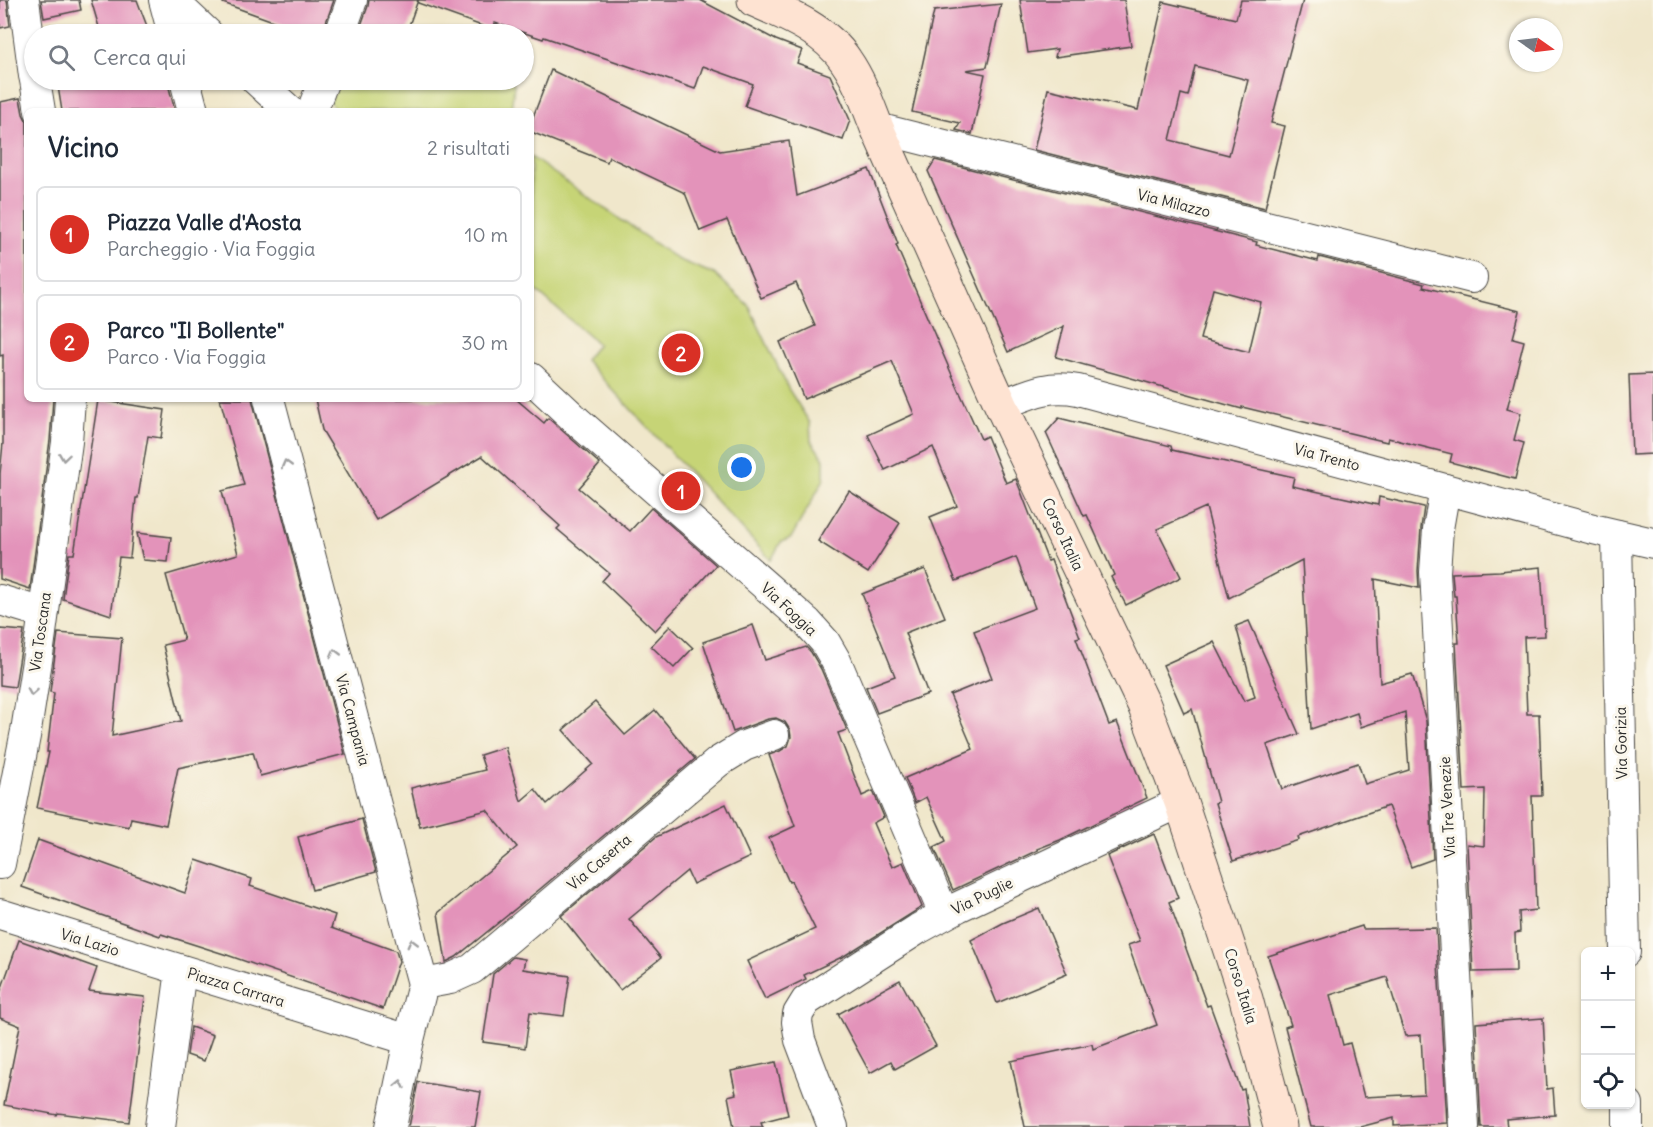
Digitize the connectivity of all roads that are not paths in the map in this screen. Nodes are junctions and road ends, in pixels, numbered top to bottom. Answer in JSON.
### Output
{"nodes":[{"id":1,"x":24,"y":0,"type":"edge"},
{"id":2,"x":164,"y":0,"type":"edge"},
{"id":3,"x":171,"y":0,"type":"edge"},
{"id":4,"x":352,"y":0,"type":"edge"},
{"id":5,"x":754,"y":0,"type":"edge"},
{"id":6,"x":27,"y":24,"type":"edge"},
{"id":7,"x":170,"y":24,"type":"edge"},
{"id":8,"x":197,"y":24,"type":"edge"},
{"id":9,"x":344,"y":24,"type":"edge"},
{"id":10,"x":37,"y":90,"type":"edge"},
{"id":11,"x":188,"y":90,"type":"edge"},
{"id":12,"x":267,"y":90,"type":"edge"},
{"id":13,"x":320,"y":90,"type":"edge"},
{"id":14,"x":40,"y":108,"type":"edge"},
{"id":15,"x":192,"y":108,"type":"edge"},
{"id":16,"x":287,"y":108,"type":"edge"},
{"id":17,"x":313,"y":108,"type":"edge"},
{"id":18,"x":877,"y":128,"type":"junction"},
{"id":19,"x":1472,"y":278,"type":"dead end"},
{"id":20,"x":534,"y":381,"type":"edge"},
{"id":21,"x":70,"y":402,"type":"edge"},
{"id":22,"x":269,"y":402,"type":"edge"},
{"id":23,"x":1001,"y":405,"type":"junction"},
{"id":24,"x":1445,"y":489,"type":"junction"},
{"id":25,"x":1617,"y":535,"type":"junction"},
{"id":26,"x":1653,"y":543,"type":"edge"},
{"id":27,"x":0,"y":600,"type":"edge"},
{"id":28,"x":43,"y":613,"type":"junction"},
{"id":29,"x":774,"y":735,"type":"dead end"},
{"id":30,"x":1181,"y":802,"type":"junction"},
{"id":31,"x":0,"y":864,"type":"edge"},
{"id":32,"x":0,"y":914,"type":"edge"},
{"id":33,"x":944,"y":915,"type":"junction"},
{"id":34,"x":1625,"y":947,"type":"edge"},
{"id":35,"x":181,"y":970,"type":"junction"},
{"id":36,"x":423,"y":984,"type":"junction"},
{"id":37,"x":409,"y":1040,"type":"junction"},
{"id":38,"x":1628,"y":1109,"type":"edge"},
{"id":39,"x":160,"y":1127,"type":"edge"},
{"id":40,"x":391,"y":1127,"type":"edge"},
{"id":41,"x":833,"y":1127,"type":"edge"},
{"id":42,"x":1280,"y":1127,"type":"edge"},
{"id":43,"x":1464,"y":1127,"type":"edge"},
{"id":44,"x":1628,"y":1127,"type":"edge"}],
"edges":[{"from":1,"to":6,"type":"street"},
{"from":2,"to":7,"type":"street"},
{"from":3,"to":8,"type":"street"},
{"from":4,"to":9,"type":"street"},
{"from":5,"to":18,"type":"street","name":"Corso Italia"},
{"from":10,"to":14,"type":"street"},
{"from":11,"to":15,"type":"street"},
{"from":12,"to":16,"type":"street"},
{"from":13,"to":17,"type":"street"},
{"from":18,"to":19,"type":"street","name":"Via Milazzo"},
{"from":18,"to":23,"type":"street","name":"Corso Italia"},
{"from":20,"to":33,"type":"street","name":"Via Foggia"},
{"from":21,"to":28,"type":"street","name":"Via Toscana","one_way":true},
{"from":36,"to":22,"type":"street","name":"Via Campania","one_way":true},
{"from":23,"to":24,"type":"street","name":"Via Trento"},
{"from":23,"to":30,"type":"street","name":"Corso Italia"},
{"from":24,"to":25,"type":"street","name":"Via Trento"},
{"from":24,"to":43,"type":"street","name":"Via Tre Venezie"},
{"from":25,"to":26,"type":"street","name":"Via Trento"},
{"from":25,"to":34,"type":"street","name":"Via Gorizia"},
{"from":27,"to":28,"type":"street"},
{"from":28,"to":31,"type":"street","name":"Via Toscana","one_way":true},
{"from":29,"to":36,"type":"street","name":"Via Caserta"},
{"from":30,"to":33,"type":"street","name":"Via Puglie"},
{"from":30,"to":42,"type":"street","name":"Corso Italia"},
{"from":32,"to":35,"type":"street","name":"Via Lazio"},
{"from":33,"to":41,"type":"street","name":"Via Puglie"},
{"from":35,"to":37,"type":"street","name":"Piazza Carrara"},
{"from":35,"to":39,"type":"street","name":"Piazza Carrara"},
{"from":36,"to":37,"type":"street","name":"Via Campania"},
{"from":40,"to":37,"type":"street","name":"Via Campania","one_way":true},
{"from":38,"to":44,"type":"street"}]}
